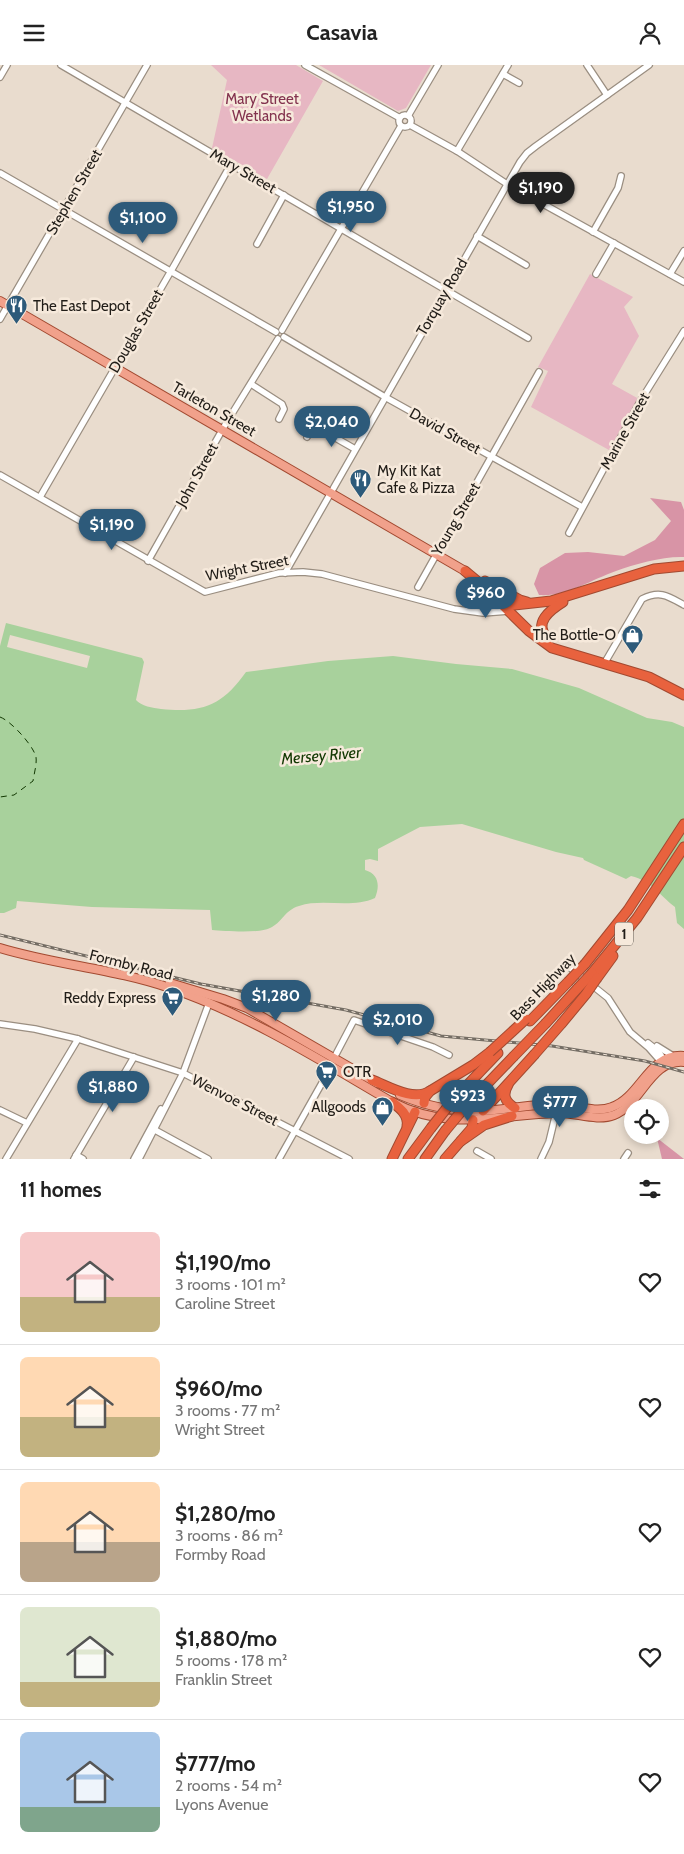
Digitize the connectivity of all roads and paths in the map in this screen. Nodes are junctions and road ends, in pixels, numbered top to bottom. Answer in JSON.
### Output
{"nodes":[{"id":1,"x":7,"y":65,"type":"edge"},
{"id":2,"x":61,"y":65,"type":"edge"},
{"id":3,"x":147,"y":65,"type":"edge"},
{"id":4,"x":304,"y":65,"type":"edge"},
{"id":5,"x":438,"y":65,"type":"edge"},
{"id":6,"x":508,"y":65,"type":"edge"},
{"id":7,"x":587,"y":65,"type":"edge"},
{"id":8,"x":650,"y":65,"type":"edge"},
{"id":9,"x":503,"y":74,"type":"junction"},
{"id":10,"x":0,"y":77,"type":"edge"},
{"id":11,"x":519,"y":83,"type":"dead end"},
{"id":12,"x":607,"y":95,"type":"junction"},
{"id":13,"x":126,"y":103,"type":"junction"},
{"id":14,"x":408,"y":116,"type":"junction"},
{"id":15,"x":400,"y":118,"type":"junction"},
{"id":16,"x":410,"y":125,"type":"junction"},
{"id":17,"x":401,"y":126,"type":"junction"},
{"id":18,"x":457,"y":151,"type":"junction"},
{"id":19,"x":231,"y":164,"type":"junction"},
{"id":20,"x":0,"y":173,"type":"edge"},
{"id":21,"x":621,"y":176,"type":"dead end"},
{"id":22,"x":507,"y":183,"type":"junction"},
{"id":23,"x":284,"y":195,"type":"junction"},
{"id":24,"x":64,"y":209,"type":"junction"},
{"id":25,"x":341,"y":229,"type":"junction"},
{"id":26,"x":594,"y":232,"type":"junction"},
{"id":27,"x":477,"y":236,"type":"junction"},
{"id":28,"x":614,"y":243,"type":"junction"},
{"id":29,"x":257,"y":244,"type":"dead end"},
{"id":30,"x":684,"y":251,"type":"edge"},
{"id":31,"x":526,"y":265,"type":"dead end"},
{"id":32,"x":171,"y":272,"type":"junction"},
{"id":33,"x":596,"y":274,"type":"dead end"},
{"id":34,"x":670,"y":274,"type":"junction"},
{"id":35,"x":684,"y":282,"type":"edge"},
{"id":36,"x":446,"y":290,"type":"junction"},
{"id":37,"x":0,"y":301,"type":"edge"},
{"id":38,"x":8,"y":305,"type":"junction"},
{"id":39,"x":0,"y":319,"type":"edge"},
{"id":40,"x":282,"y":330,"type":"junction"},
{"id":41,"x":684,"y":331,"type":"edge"},
{"id":42,"x":276,"y":332,"type":"junction"},
{"id":43,"x":281,"y":338,"type":"junction"},
{"id":44,"x":528,"y":338,"type":"dead end"},
{"id":45,"x":116,"y":367,"type":"junction"},
{"id":46,"x":539,"y":372,"type":"dead end"},
{"id":47,"x":250,"y":384,"type":"junction"},
{"id":48,"x":385,"y":397,"type":"junction"},
{"id":49,"x":279,"y":419,"type":"dead end"},
{"id":50,"x":222,"y":430,"type":"junction"},
{"id":51,"x":307,"y":437,"type":"dead end"},
{"id":52,"x":355,"y":449,"type":"junction"},
{"id":53,"x":492,"y":457,"type":"junction"},
{"id":54,"x":0,"y":475,"type":"edge"},
{"id":55,"x":330,"y":492,"type":"junction"},
{"id":56,"x":40,"y":497,"type":"junction"},
{"id":57,"x":582,"y":507,"type":"junction"},
{"id":58,"x":568,"y":533,"type":"dead end"},
{"id":59,"x":436,"y":554,"type":"junction"},
{"id":60,"x":148,"y":561,"type":"junction"},
{"id":61,"x":684,"y":566,"type":"edge"},
{"id":62,"x":465,"y":571,"type":"junction"},
{"id":63,"x":684,"y":571,"type":"edge"},
{"id":64,"x":285,"y":573,"type":"junction"},
{"id":65,"x":616,"y":580,"type":"junction"},
{"id":66,"x":485,"y":581,"type":"junction"},
{"id":67,"x":418,"y":587,"type":"dead end"},
{"id":68,"x":580,"y":593,"type":"junction"},
{"id":69,"x":563,"y":602,"type":"junction"},
{"id":70,"x":528,"y":603,"type":"junction"},
{"id":71,"x":684,"y":605,"type":"edge"},
{"id":72,"x":511,"y":608,"type":"junction"},
{"id":73,"x":547,"y":638,"type":"junction"},
{"id":74,"x":569,"y":654,"type":"junction"},
{"id":75,"x":604,"y":664,"type":"junction"},
{"id":76,"x":684,"y":695,"type":"edge"},
{"id":77,"x":684,"y":824,"type":"edge"},
{"id":78,"x":684,"y":847,"type":"edge"},
{"id":79,"x":0,"y":943,"type":"edge"},
{"id":80,"x":0,"y":948,"type":"edge"},
{"id":81,"x":568,"y":966,"type":"dead end"},
{"id":82,"x":582,"y":991,"type":"junction"},
{"id":83,"x":216,"y":997,"type":"junction"},
{"id":84,"x":209,"y":1003,"type":"junction"},
{"id":85,"x":229,"y":1011,"type":"junction"},
{"id":86,"x":0,"y":1024,"type":"edge"},
{"id":87,"x":634,"y":1037,"type":"junction"},
{"id":88,"x":78,"y":1039,"type":"junction"},
{"id":89,"x":646,"y":1042,"type":"junction"},
{"id":90,"x":494,"y":1052,"type":"junction"},
{"id":91,"x":449,"y":1055,"type":"dead end"},
{"id":92,"x":673,"y":1056,"type":"junction"},
{"id":93,"x":684,"y":1056,"type":"edge"},
{"id":94,"x":134,"y":1057,"type":"junction"},
{"id":95,"x":334,"y":1058,"type":"junction"},
{"id":96,"x":684,"y":1062,"type":"edge"},
{"id":97,"x":664,"y":1063,"type":"junction"},
{"id":98,"x":331,"y":1067,"type":"junction"},
{"id":99,"x":182,"y":1073,"type":"junction"},
{"id":100,"x":372,"y":1080,"type":"junction"},
{"id":101,"x":509,"y":1083,"type":"junction"},
{"id":102,"x":430,"y":1091,"type":"junction"},
{"id":103,"x":168,"y":1102,"type":"junction"},
{"id":104,"x":392,"y":1102,"type":"junction"},
{"id":105,"x":549,"y":1104,"type":"junction"},
{"id":106,"x":559,"y":1104,"type":"junction"},
{"id":107,"x":427,"y":1105,"type":"junction"},
{"id":108,"x":0,"y":1109,"type":"edge"},
{"id":109,"x":455,"y":1110,"type":"junction"},
{"id":110,"x":483,"y":1111,"type":"junction"},
{"id":111,"x":415,"y":1112,"type":"junction"},
{"id":112,"x":514,"y":1112,"type":"junction"},
{"id":113,"x":611,"y":1112,"type":"junction"},
{"id":114,"x":553,"y":1113,"type":"junction"},
{"id":115,"x":448,"y":1119,"type":"junction"},
{"id":116,"x":473,"y":1120,"type":"junction"},
{"id":117,"x":27,"y":1123,"type":"junction"},
{"id":118,"x":155,"y":1130,"type":"junction"},
{"id":119,"x":294,"y":1131,"type":"junction"},
{"id":120,"x":406,"y":1131,"type":"junction"},
{"id":121,"x":462,"y":1141,"type":"junction"},
{"id":122,"x":477,"y":1151,"type":"dead end"},
{"id":123,"x":628,"y":1153,"type":"dead end"},
{"id":124,"x":75,"y":1157,"type":"edge"},
{"id":125,"x":6,"y":1159,"type":"edge"},
{"id":126,"x":83,"y":1159,"type":"edge"},
{"id":127,"x":134,"y":1159,"type":"edge"},
{"id":128,"x":139,"y":1159,"type":"edge"},
{"id":129,"x":208,"y":1159,"type":"edge"},
{"id":130,"x":279,"y":1159,"type":"edge"},
{"id":131,"x":349,"y":1159,"type":"edge"},
{"id":132,"x":392,"y":1159,"type":"edge"},
{"id":133,"x":408,"y":1159,"type":"edge"},
{"id":134,"x":425,"y":1159,"type":"edge"},
{"id":135,"x":445,"y":1159,"type":"edge"},
{"id":136,"x":491,"y":1159,"type":"edge"},
{"id":137,"x":540,"y":1159,"type":"edge"},
{"id":138,"x":624,"y":1159,"type":"edge"}],
"edges":[{"from":1,"to":10,"type":"street"},
{"from":2,"to":13,"type":"street","name":"Mary Street"},
{"from":3,"to":13,"type":"street","name":"Stephen Street"},
{"from":4,"to":15,"type":"street"},
{"from":5,"to":14,"type":"street"},
{"from":6,"to":9,"type":"street"},
{"from":7,"to":12,"type":"street"},
{"from":8,"to":12,"type":"street","name":"Torquay Road"},
{"from":9,"to":11,"type":"street"},
{"from":9,"to":18,"type":"street"},
{"from":12,"to":22,"type":"street","name":"Torquay Road"},
{"from":13,"to":19,"type":"street","name":"Mary Street"},
{"from":13,"to":24,"type":"street","name":"Stephen Street"},
{"from":14,"to":15,"type":"street"},
{"from":14,"to":16,"type":"street"},
{"from":15,"to":17,"type":"street"},
{"from":16,"to":17,"type":"street"},
{"from":16,"to":18,"type":"street"},
{"from":17,"to":25,"type":"street"},
{"from":18,"to":22,"type":"street"},
{"from":19,"to":23,"type":"street","name":"Mary Street"},
{"from":19,"to":32,"type":"street","name":"Douglas Street"},
{"from":20,"to":24,"type":"street"},
{"from":21,"to":26,"type":"street"},
{"from":22,"to":26,"type":"street"},
{"from":22,"to":27,"type":"street","name":"Torquay Road"},
{"from":23,"to":25,"type":"street","name":"Mary Street"},
{"from":23,"to":29,"type":"street"},
{"from":24,"to":32,"type":"street"},
{"from":24,"to":38,"type":"street","name":"Stephen Street"},
{"from":25,"to":36,"type":"street","name":"Mary Street"},
{"from":25,"to":40,"type":"street"},
{"from":26,"to":28,"type":"street"},
{"from":27,"to":31,"type":"street"},
{"from":27,"to":36,"type":"street","name":"Torquay Road"},
{"from":28,"to":33,"type":"street"},
{"from":28,"to":34,"type":"street"},
{"from":30,"to":34,"type":"street"},
{"from":32,"to":42,"type":"street"},
{"from":32,"to":45,"type":"street","name":"Douglas Street"},
{"from":34,"to":35,"type":"street"},
{"from":36,"to":44,"type":"street","name":"Mary Street"},
{"from":36,"to":48,"type":"street","name":"Torquay Road"},
{"from":37,"to":38,"type":"main road","name":"Tarleton Street"},
{"from":38,"to":39,"type":"street","name":"Stephen Street"},
{"from":38,"to":45,"type":"main road","name":"Tarleton Street"},
{"from":40,"to":42,"type":"street"},
{"from":40,"to":43,"type":"street"},
{"from":41,"to":57,"type":"street","name":"Marine Street"},
{"from":42,"to":43,"type":"street"},
{"from":43,"to":47,"type":"street","name":"John Street"},
{"from":43,"to":48,"type":"street","name":"David Street"},
{"from":45,"to":50,"type":"main road","name":"Tarleton Street"},
{"from":45,"to":56,"type":"street","name":"Douglas Street"},
{"from":46,"to":53,"type":"street","name":"Young Street"},
{"from":47,"to":49,"type":"street"},
{"from":47,"to":50,"type":"street","name":"John Street"},
{"from":48,"to":52,"type":"street","name":"Torquay Road"},
{"from":48,"to":53,"type":"street","name":"David Street"},
{"from":50,"to":55,"type":"main road","name":"Tarleton Street"},
{"from":50,"to":60,"type":"street","name":"John Street"},
{"from":51,"to":52,"type":"street"},
{"from":52,"to":55,"type":"street","name":"Torquay Road"},
{"from":53,"to":57,"type":"street","name":"David Street"},
{"from":53,"to":59,"type":"street","name":"Young Street"},
{"from":54,"to":56,"type":"street","name":"Wright Street"},
{"from":55,"to":59,"type":"main road","name":"Tarleton Street"},
{"from":55,"to":64,"type":"street","name":"Torquay Road"},
{"from":56,"to":60,"type":"street","name":"Wright Street"},
{"from":57,"to":58,"type":"street","name":"Marine Street"},
{"from":59,"to":62,"type":"main road","name":"Tarleton Street"},
{"from":59,"to":67,"type":"street","name":"Young Street"},
{"from":60,"to":64,"type":"street","name":"Wright Street"},
{"from":61,"to":65,"type":"highway"},
{"from":62,"to":66,"type":"highway","name":"Tarleton Street"},
{"from":62,"to":72,"type":"highway","name":"Tarleton Street"},
{"from":63,"to":65,"type":"highway"},
{"from":64,"to":72,"type":"street","name":"Wright Street"},
{"from":65,"to":68,"type":"highway"},
{"from":66,"to":70,"type":"highway"},
{"from":66,"to":72,"type":"highway","name":"Tarleton Street"},
{"from":68,"to":69,"type":"highway"},
{"from":68,"to":70,"type":"highway"},
{"from":69,"to":72,"type":"highway"},
{"from":69,"to":73,"type":"highway"},
{"from":70,"to":72,"type":"highway"},
{"from":71,"to":75,"type":"street"},
{"from":72,"to":73,"type":"highway","name":"Tarleton Street"},
{"from":72,"to":74,"type":"highway","name":"Tarleton Street"},
{"from":73,"to":74,"type":"highway","name":"Tarleton Street"},
{"from":74,"to":75,"type":"highway","name":"Tarleton Street"},
{"from":75,"to":76,"type":"highway","name":"Tarleton Street"},
{"from":77,"to":90,"type":"highway","name":"Bass Highway","number":"1","bridge":true},
{"from":78,"to":82,"type":"highway","bridge":true},
{"from":79,"to":83,"type":"main road","name":"Formby Road"},
{"from":80,"to":84,"type":"main road","name":"Formby Road"},
{"from":81,"to":87,"type":"street"},
{"from":82,"to":101,"type":"highway","bridge":true},
{"from":82,"to":134,"type":"highway","name":"Bass Highway","bridge":true},
{"from":83,"to":85,"type":"main road"},
{"from":83,"to":95,"type":"main road","name":"Formby Road"},
{"from":84,"to":85,"type":"main road","name":"Formby Road"},
{"from":84,"to":99,"type":"street"},
{"from":85,"to":98,"type":"main road","name":"Formby Road"},
{"from":86,"to":88,"type":"street","name":"Wenvoe Street"},
{"from":87,"to":89,"type":"street"},
{"from":87,"to":97,"type":"street"},
{"from":88,"to":94,"type":"street","name":"Wenvoe Street"},
{"from":88,"to":117,"type":"street"},
{"from":89,"to":92,"type":"street"},
{"from":89,"to":97,"type":"street"},
{"from":90,"to":102,"type":"highway"},
{"from":90,"to":133,"type":"highway","name":"Bass Highway","number":"1","bridge":true},
{"from":91,"to":95,"type":"street"},
{"from":92,"to":93,"type":"main road"},
{"from":92,"to":97,"type":"main road"},
{"from":94,"to":99,"type":"street","name":"Wenvoe Street"},
{"from":94,"to":124,"type":"street"},
{"from":95,"to":98,"type":"main road"},
{"from":95,"to":100,"type":"main road","name":"Formby Road"},
{"from":96,"to":97,"type":"main road"},
{"from":97,"to":113,"type":"main road","name":"Formby Road"},
{"from":98,"to":104,"type":"main road","name":"Formby Road"},
{"from":98,"to":119,"type":"street"},
{"from":99,"to":103,"type":"street"},
{"from":99,"to":119,"type":"street","name":"Wenvoe Street"},
{"from":100,"to":102,"type":"highway"},
{"from":100,"to":107,"type":"main road","name":"Formby Road"},
{"from":101,"to":110,"type":"highway"},
{"from":101,"to":112,"type":"highway"},
{"from":102,"to":107,"type":"highway"},
{"from":103,"to":118,"type":"street"},
{"from":103,"to":127,"type":"street"},
{"from":104,"to":111,"type":"main road","name":"Formby Road"},
{"from":104,"to":120,"type":"highway"},
{"from":105,"to":106,"type":"main road","name":"Formby Road"},
{"from":105,"to":112,"type":"main road","name":"Formby Road"},
{"from":105,"to":114,"type":"main road"},
{"from":106,"to":113,"type":"main road","name":"Formby Road"},
{"from":106,"to":114,"type":"main road"},
{"from":107,"to":109,"type":"main road","name":"Formby Road"},
{"from":107,"to":111,"type":"main road"},
{"from":107,"to":115,"type":"main road"},
{"from":108,"to":117,"type":"street"},
{"from":109,"to":110,"type":"main road","name":"Formby Road"},
{"from":109,"to":116,"type":"main road"},
{"from":110,"to":112,"type":"main road","name":"Formby Road"},
{"from":110,"to":116,"type":"main road"},
{"from":111,"to":115,"type":"main road","name":"Formby Road"},
{"from":111,"to":120,"type":"highway"},
{"from":112,"to":114,"type":"main road","name":"Formby Road"},
{"from":112,"to":116,"type":"main road","name":"Formby Road"},
{"from":112,"to":121,"type":"highway"},
{"from":113,"to":114,"type":"main road","name":"Formby Road"},
{"from":114,"to":137,"type":"street"},
{"from":115,"to":116,"type":"main road","name":"Formby Road"},
{"from":116,"to":121,"type":"highway"},
{"from":117,"to":125,"type":"street"},
{"from":118,"to":128,"type":"street"},
{"from":118,"to":129,"type":"street"},
{"from":119,"to":130,"type":"street"},
{"from":119,"to":131,"type":"street","name":"Wenvoe Street"},
{"from":120,"to":132,"type":"highway"},
{"from":121,"to":135,"type":"highway"},
{"from":122,"to":136,"type":"street"},
{"from":123,"to":138,"type":"street"},
{"from":124,"to":126,"type":"street"}]}
